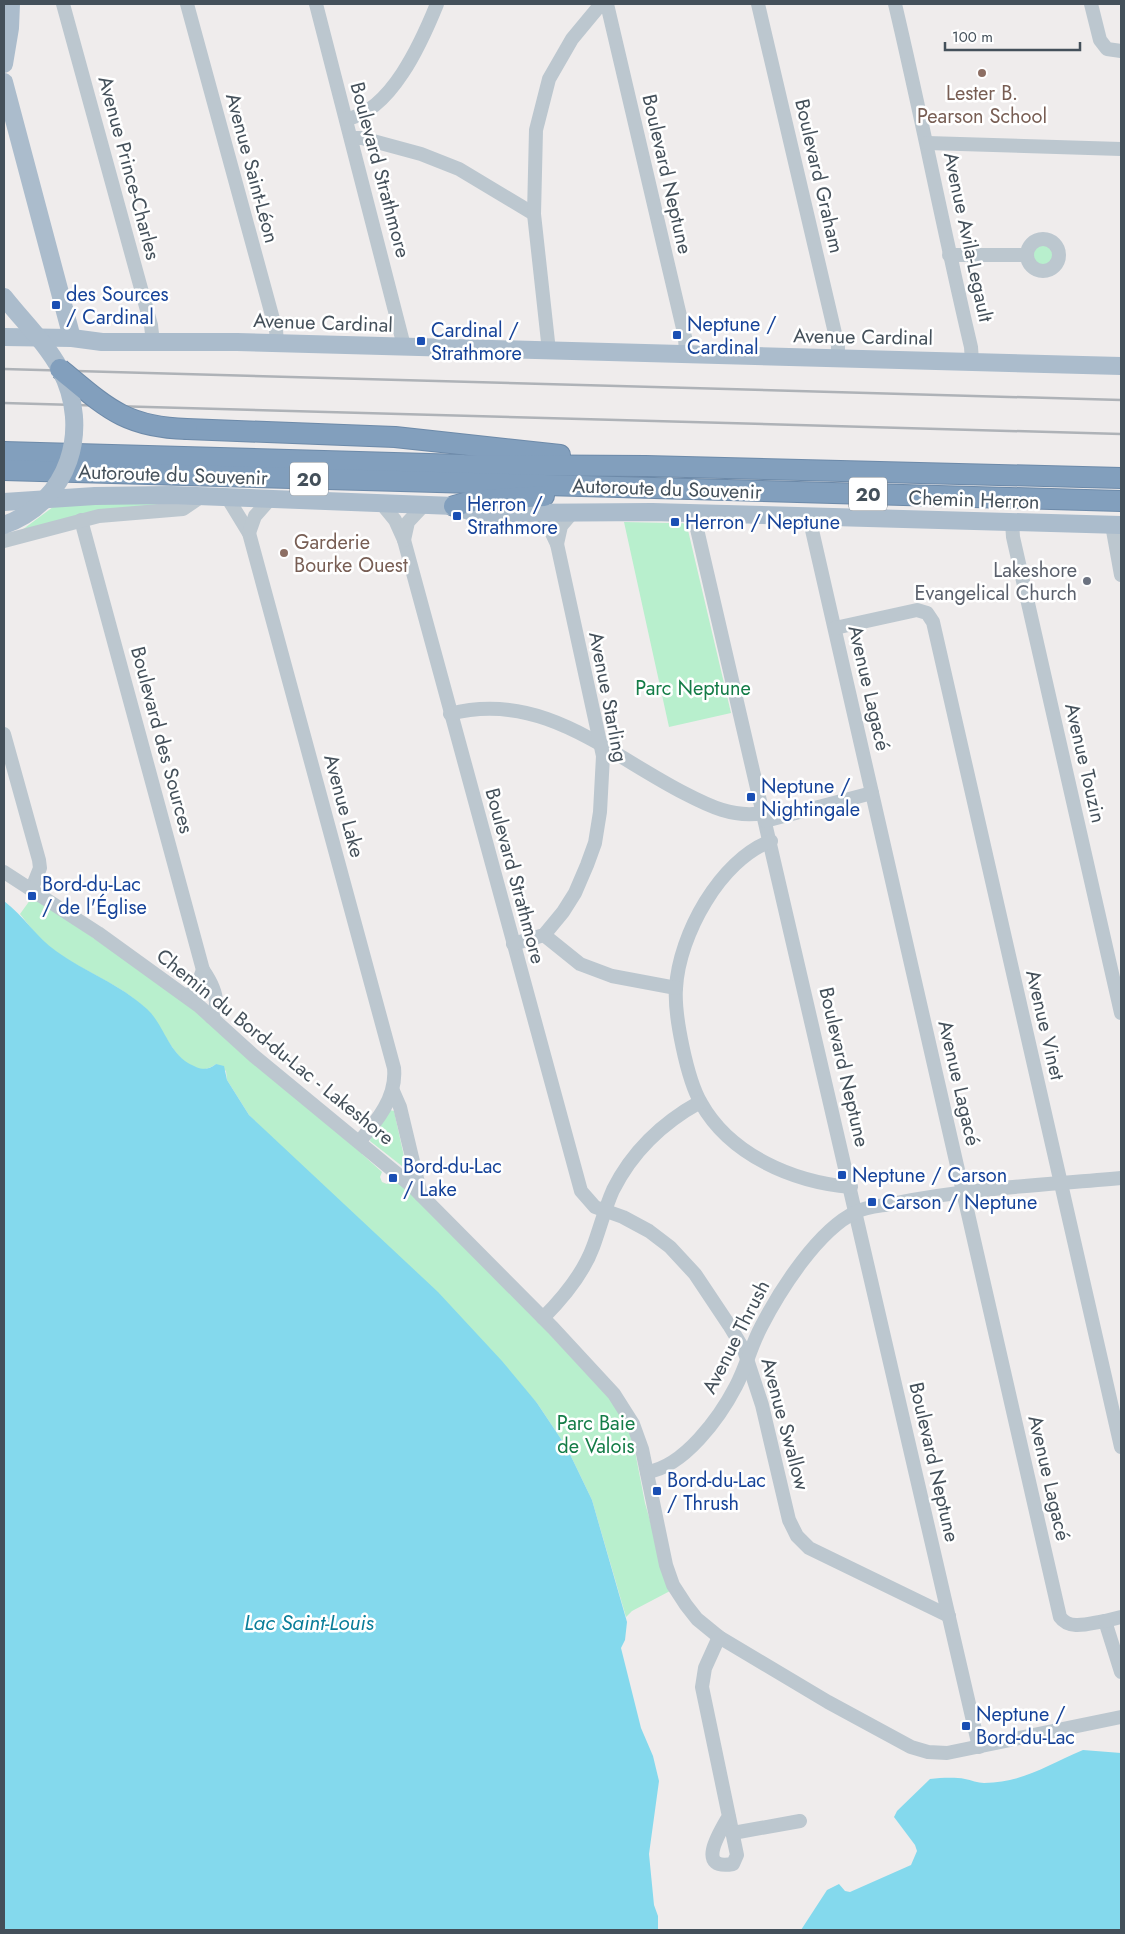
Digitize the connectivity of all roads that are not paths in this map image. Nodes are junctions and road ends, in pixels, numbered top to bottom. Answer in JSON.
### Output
{"nodes":[{"id":1,"x":11,"y":4,"type":"edge"},
{"id":2,"x":63,"y":4,"type":"edge"},
{"id":3,"x":187,"y":4,"type":"edge"},
{"id":4,"x":316,"y":4,"type":"edge"},
{"id":5,"x":437,"y":4,"type":"edge"},
{"id":6,"x":601,"y":4,"type":"edge"},
{"id":7,"x":607,"y":4,"type":"edge"},
{"id":8,"x":758,"y":4,"type":"edge"},
{"id":9,"x":895,"y":4,"type":"edge"},
{"id":10,"x":1091,"y":4,"type":"edge"},
{"id":11,"x":1121,"y":51,"type":"edge"},
{"id":12,"x":4,"y":64,"type":"edge"},
{"id":13,"x":4,"y":82,"type":"edge"},
{"id":14,"x":346,"y":119,"type":"junction"},
{"id":15,"x":351,"y":138,"type":"junction"},
{"id":16,"x":927,"y":143,"type":"junction"},
{"id":17,"x":1121,"y":149,"type":"edge"},
{"id":18,"x":534,"y":214,"type":"junction"},
{"id":19,"x":949,"y":255,"type":"junction"},
{"id":20,"x":1027,"y":255,"type":"dead end"},
{"id":21,"x":4,"y":297,"type":"edge"},
{"id":22,"x":66,"y":310,"type":"junction"},
{"id":23,"x":4,"y":337,"type":"edge"},
{"id":24,"x":47,"y":337,"type":"junction"},
{"id":25,"x":72,"y":338,"type":"junction"},
{"id":26,"x":153,"y":343,"type":"junction"},
{"id":27,"x":276,"y":343,"type":"junction"},
{"id":28,"x":404,"y":346,"type":"junction"},
{"id":29,"x":549,"y":351,"type":"junction"},
{"id":30,"x":686,"y":354,"type":"junction"},
{"id":31,"x":838,"y":358,"type":"junction"},
{"id":32,"x":972,"y":362,"type":"junction"},
{"id":33,"x":1121,"y":366,"type":"edge"},
{"id":34,"x":60,"y":369,"type":"junction"},
{"id":35,"x":4,"y":452,"type":"edge"},
{"id":36,"x":646,"y":466,"type":"junction"},
{"id":37,"x":4,"y":470,"type":"edge"},
{"id":38,"x":1121,"y":478,"type":"edge"},
{"id":39,"x":614,"y":488,"type":"junction"},
{"id":40,"x":202,"y":496,"type":"junction"},
{"id":41,"x":227,"y":497,"type":"junction"},
{"id":42,"x":270,"y":498,"type":"junction"},
{"id":43,"x":1121,"y":501,"type":"edge"},
{"id":44,"x":4,"y":502,"type":"edge"},
{"id":45,"x":382,"y":503,"type":"junction"},
{"id":46,"x":424,"y":505,"type":"junction"},
{"id":47,"x":454,"y":506,"type":"junction"},
{"id":48,"x":573,"y":512,"type":"junction"},
{"id":49,"x":536,"y":513,"type":"junction"},
{"id":50,"x":696,"y":513,"type":"junction"},
{"id":51,"x":811,"y":517,"type":"junction"},
{"id":52,"x":81,"y":520,"type":"junction"},
{"id":53,"x":1012,"y":522,"type":"junction"},
{"id":54,"x":4,"y":525,"type":"edge"},
{"id":55,"x":1117,"y":525,"type":"edge"},
{"id":56,"x":249,"y":533,"type":"junction"},
{"id":57,"x":404,"y":540,"type":"junction"},
{"id":58,"x":4,"y":541,"type":"edge"},
{"id":59,"x":557,"y":544,"type":"junction"},
{"id":60,"x":1121,"y":575,"type":"edge"},
{"id":61,"x":835,"y":628,"type":"junction"},
{"id":62,"x":450,"y":714,"type":"junction"},
{"id":63,"x":4,"y":734,"type":"edge"},
{"id":64,"x":601,"y":744,"type":"junction"},
{"id":65,"x":872,"y":793,"type":"junction"},
{"id":66,"x":764,"y":817,"type":"junction"},
{"id":67,"x":771,"y":841,"type":"junction"},
{"id":68,"x":4,"y":872,"type":"edge"},
{"id":69,"x":32,"y":888,"type":"junction"},
{"id":70,"x":544,"y":935,"type":"junction"},
{"id":71,"x":513,"y":944,"type":"junction"},
{"id":72,"x":203,"y":970,"type":"junction"},
{"id":73,"x":676,"y":988,"type":"junction"},
{"id":74,"x":188,"y":997,"type":"junction"},
{"id":75,"x":1121,"y":1013,"type":"edge"},
{"id":76,"x":211,"y":1017,"type":"junction"},
{"id":77,"x":393,"y":1091,"type":"junction"},
{"id":78,"x":700,"y":1102,"type":"junction"},
{"id":79,"x":359,"y":1142,"type":"junction"},
{"id":80,"x":1121,"y":1178,"type":"edge"},
{"id":81,"x":1060,"y":1184,"type":"junction"},
{"id":82,"x":851,"y":1187,"type":"junction"},
{"id":83,"x":964,"y":1192,"type":"junction"},
{"id":84,"x":421,"y":1195,"type":"junction"},
{"id":85,"x":605,"y":1210,"type":"junction"},
{"id":86,"x":856,"y":1212,"type":"junction"},
{"id":87,"x":543,"y":1318,"type":"junction"},
{"id":88,"x":747,"y":1358,"type":"junction"},
{"id":89,"x":1121,"y":1447,"type":"edge"},
{"id":90,"x":647,"y":1472,"type":"junction"},
{"id":91,"x":949,"y":1616,"type":"junction"},
{"id":92,"x":1121,"y":1617,"type":"edge"},
{"id":93,"x":1105,"y":1621,"type":"junction"},
{"id":94,"x":719,"y":1638,"type":"junction"},
{"id":95,"x":1121,"y":1672,"type":"edge"},
{"id":96,"x":1121,"y":1717,"type":"edge"},
{"id":97,"x":979,"y":1747,"type":"junction"},
{"id":98,"x":729,"y":1816,"type":"junction"},
{"id":99,"x":800,"y":1821,"type":"dead end"},
{"id":100,"x":733,"y":1833,"type":"junction"}],
"edges":[{"from":1,"to":12,"type":"main road"},
{"from":2,"to":26,"type":"street","name":"Avenue Prince-Charles"},
{"from":3,"to":27,"type":"street","name":"Avenue Saint-Léon"},
{"from":4,"to":14,"type":"street","name":"Boulevard Strathmore"},
{"from":5,"to":14,"type":"street"},
{"from":6,"to":18,"type":"street"},
{"from":7,"to":30,"type":"street","name":"Boulevard Neptune"},
{"from":8,"to":31,"type":"street","name":"Boulevard Graham"},
{"from":9,"to":16,"type":"street","name":"Avenue Avila-Legault"},
{"from":10,"to":11,"type":"street"},
{"from":13,"to":22,"type":"main road"},
{"from":14,"to":15,"type":"street","name":"Boulevard Strathmore"},
{"from":15,"to":18,"type":"street"},
{"from":15,"to":28,"type":"street","name":"Boulevard Strathmore"},
{"from":16,"to":17,"type":"street"},
{"from":16,"to":19,"type":"street","name":"Avenue Avila-Legault"},
{"from":18,"to":29,"type":"street"},
{"from":19,"to":20,"type":"street"},
{"from":19,"to":32,"type":"street","name":"Avenue Avila-Legault"},
{"from":21,"to":34,"type":"main road","bridge":true},
{"from":22,"to":24,"type":"main road"},
{"from":22,"to":25,"type":"main road"},
{"from":23,"to":24,"type":"main road","name":"Avenue Cardinal"},
{"from":24,"to":25,"type":"main road","name":"Avenue Cardinal"},
{"from":25,"to":26,"type":"main road","name":"Avenue Cardinal"},
{"from":26,"to":27,"type":"main road","name":"Avenue Cardinal"},
{"from":27,"to":28,"type":"main road","name":"Avenue Cardinal"},
{"from":28,"to":29,"type":"main road","name":"Avenue Cardinal"},
{"from":29,"to":30,"type":"main road","name":"Avenue Cardinal"},
{"from":30,"to":31,"type":"main road","name":"Avenue Cardinal"},
{"from":31,"to":32,"type":"main road","name":"Avenue Cardinal"},
{"from":32,"to":33,"type":"main road","name":"Avenue Cardinal"},
{"from":34,"to":36,"type":"highway","bridge":true},
{"from":34,"to":54,"type":"main road","bridge":true},
{"from":35,"to":36,"type":"highway","name":"Autoroute du Souvenir","number":"20"},
{"from":36,"to":38,"type":"highway","name":"Autoroute du Souvenir","number":"20"},
{"from":37,"to":39,"type":"highway","name":"Autoroute du Souvenir","number":"20"},
{"from":39,"to":43,"type":"highway","name":"Autoroute du Souvenir","number":"20"},
{"from":39,"to":47,"type":"highway"},
{"from":40,"to":41,"type":"main road","name":"Chemin Herron"},
{"from":40,"to":44,"type":"main road","name":"Chemin Herron"},
{"from":40,"to":52,"type":"street"},
{"from":41,"to":42,"type":"main road","name":"Chemin Herron"},
{"from":41,"to":56,"type":"street","name":"Avenue Lake"},
{"from":42,"to":45,"type":"main road","name":"Chemin Herron"},
{"from":42,"to":56,"type":"street"},
{"from":45,"to":46,"type":"main road","name":"Chemin Herron"},
{"from":45,"to":57,"type":"street","name":"Boulevard Strathmore"},
{"from":46,"to":47,"type":"main road","name":"Chemin Herron"},
{"from":46,"to":57,"type":"street"},
{"from":47,"to":49,"type":"main road","name":"Chemin Herron"},
{"from":48,"to":49,"type":"main road","name":"Chemin Herron"},
{"from":48,"to":50,"type":"main road","name":"Chemin Herron"},
{"from":48,"to":59,"type":"street"},
{"from":49,"to":59,"type":"street","name":"Avenue Starling"},
{"from":50,"to":51,"type":"main road","name":"Chemin Herron"},
{"from":50,"to":66,"type":"street","name":"Boulevard Neptune"},
{"from":51,"to":53,"type":"main road","name":"Chemin Herron"},
{"from":51,"to":61,"type":"street","name":"Avenue Lagacé"},
{"from":52,"to":58,"type":"street"},
{"from":52,"to":72,"type":"street","name":"Boulevard des Sources"},
{"from":53,"to":55,"type":"main road","name":"Chemin Herron"},
{"from":53,"to":75,"type":"street","name":"Avenue Touzin"},
{"from":55,"to":60,"type":"street"},
{"from":56,"to":77,"type":"street","name":"Avenue Lake"},
{"from":57,"to":62,"type":"street","name":"Boulevard Strathmore"},
{"from":59,"to":64,"type":"street","name":"Avenue Starling"},
{"from":61,"to":65,"type":"street","name":"Avenue Lagacé"},
{"from":61,"to":81,"type":"street","name":"Avenue Vinet"},
{"from":62,"to":64,"type":"street"},
{"from":62,"to":71,"type":"street","name":"Boulevard Strathmore"},
{"from":63,"to":69,"type":"street"},
{"from":64,"to":66,"type":"street"},
{"from":64,"to":70,"type":"street","name":"Avenue Starling"},
{"from":65,"to":66,"type":"street"},
{"from":65,"to":83,"type":"street","name":"Avenue Lagacé"},
{"from":66,"to":67,"type":"street","name":"Boulevard Neptune"},
{"from":67,"to":73,"type":"street"},
{"from":67,"to":82,"type":"street","name":"Boulevard Neptune"},
{"from":68,"to":69,"type":"street","name":"Chemin du Bord-du-Lac - Lakeshore"},
{"from":69,"to":74,"type":"street","name":"Chemin du Bord-du-Lac - Lakeshore"},
{"from":70,"to":71,"type":"street"},
{"from":70,"to":73,"type":"street"},
{"from":71,"to":85,"type":"street","name":"Boulevard Strathmore"},
{"from":72,"to":74,"type":"street"},
{"from":72,"to":76,"type":"street","name":"Boulevard des Sources"},
{"from":73,"to":78,"type":"street"},
{"from":74,"to":76,"type":"street","name":"Chemin du Bord-du-Lac - Lakeshore"},
{"from":76,"to":79,"type":"street","name":"Chemin du Bord-du-Lac - Lakeshore"},
{"from":77,"to":79,"type":"street"},
{"from":77,"to":84,"type":"street","name":"Avenue Lake"},
{"from":78,"to":82,"type":"street"},
{"from":78,"to":85,"type":"street"},
{"from":79,"to":84,"type":"street","name":"Chemin du Bord-du-Lac - Lakeshore"},
{"from":80,"to":81,"type":"street"},
{"from":81,"to":83,"type":"street"},
{"from":81,"to":89,"type":"street","name":"Avenue Vinet"},
{"from":82,"to":86,"type":"street","name":"Boulevard Neptune"},
{"from":83,"to":86,"type":"street"},
{"from":83,"to":93,"type":"street","name":"Avenue Lagacé"},
{"from":84,"to":87,"type":"street","name":"Chemin du Bord-du-Lac - Lakeshore"},
{"from":85,"to":87,"type":"street"},
{"from":85,"to":88,"type":"street","name":"Avenue Swallow"},
{"from":86,"to":88,"type":"street","name":"Avenue Thrush"},
{"from":86,"to":91,"type":"street","name":"Boulevard Neptune"},
{"from":87,"to":90,"type":"street","name":"Chemin du Bord-du-Lac - Lakeshore"},
{"from":88,"to":90,"type":"street","name":"Avenue Thrush"},
{"from":88,"to":91,"type":"street","name":"Avenue Swallow"},
{"from":90,"to":94,"type":"street","name":"Chemin du Bord-du-Lac - Lakeshore"},
{"from":91,"to":97,"type":"street","name":"Boulevard Neptune"},
{"from":92,"to":93,"type":"street"},
{"from":93,"to":95,"type":"street"},
{"from":94,"to":97,"type":"street","name":"Chemin du Bord-du-Lac - Lakeshore"},
{"from":94,"to":98,"type":"street"},
{"from":96,"to":97,"type":"street","name":"Chemin du Bord-du-Lac - Lakeshore"},
{"from":98,"to":100,"type":"street"},
{"from":98,"to":100,"type":"street"},
{"from":99,"to":100,"type":"street"}]}
